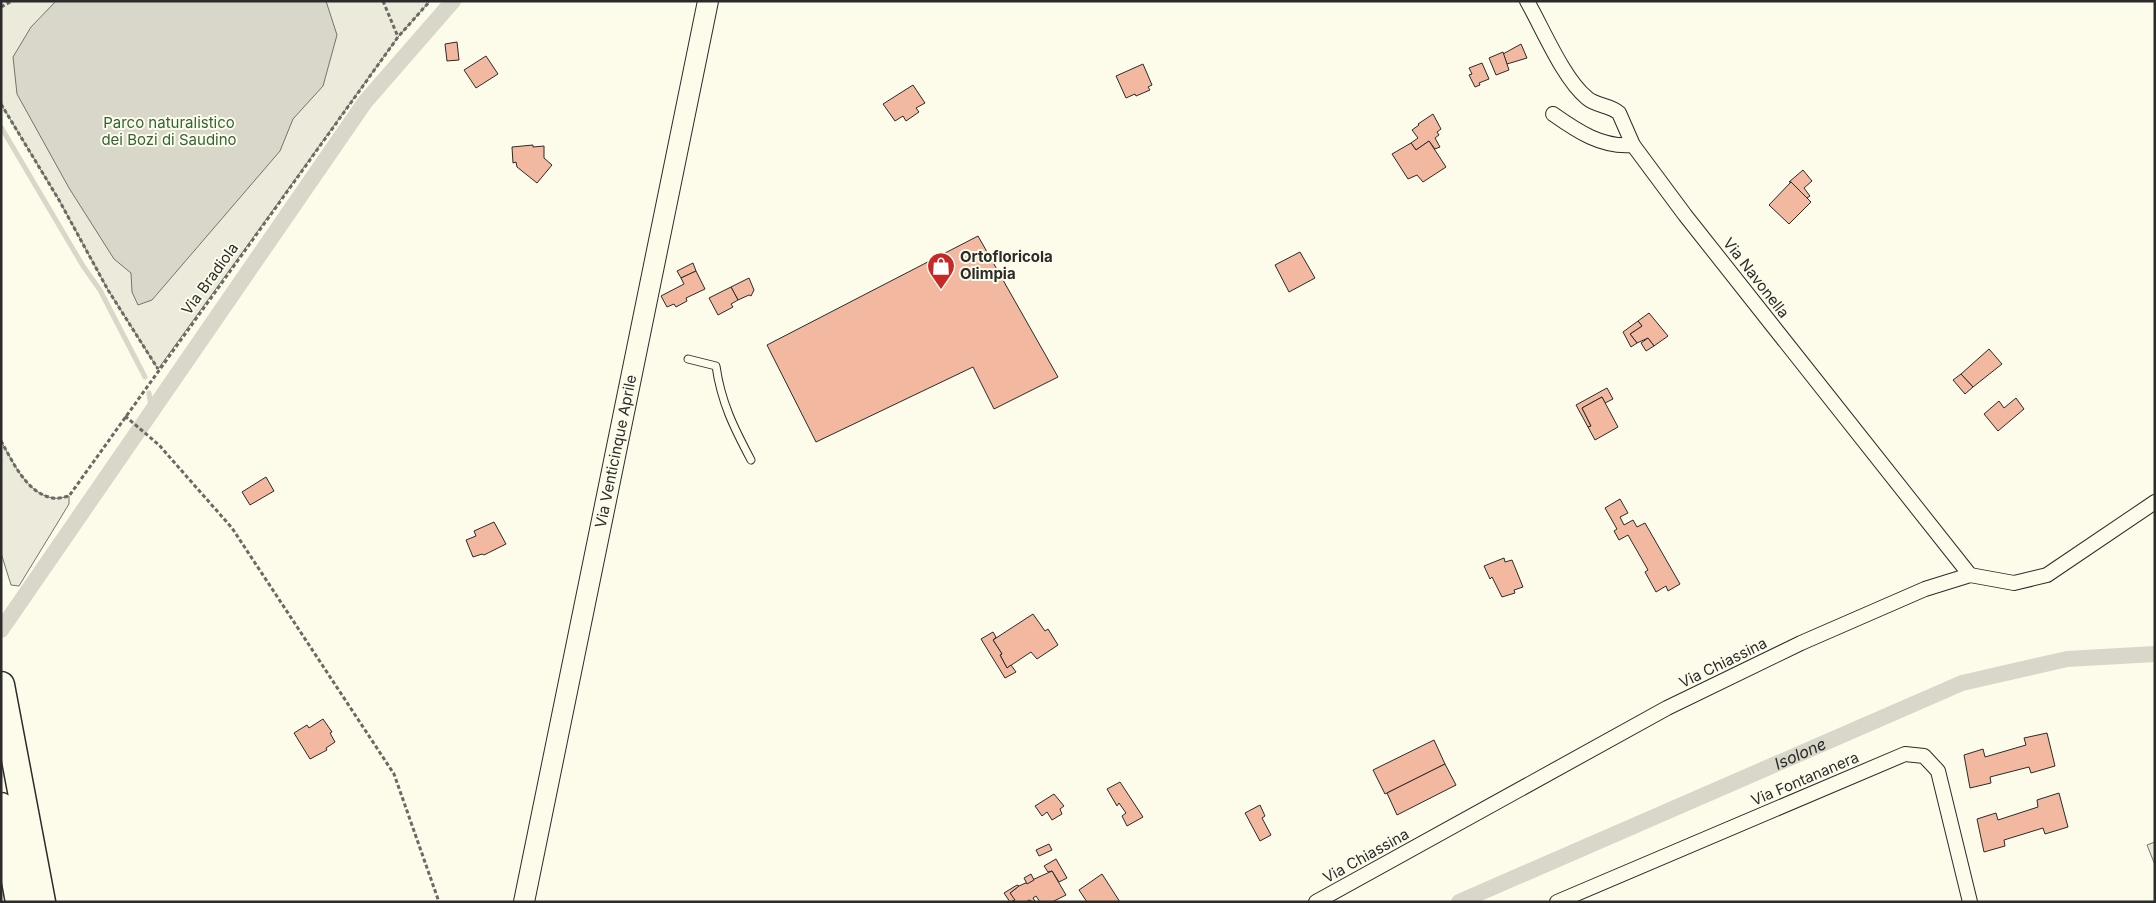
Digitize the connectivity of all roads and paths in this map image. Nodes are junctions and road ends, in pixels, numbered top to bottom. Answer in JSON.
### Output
{"nodes":[{"id":1,"x":12,"y":1,"type":"edge"},
{"id":2,"x":383,"y":1,"type":"edge"},
{"id":3,"x":430,"y":1,"type":"edge"},
{"id":4,"x":708,"y":1,"type":"edge"},
{"id":5,"x":1527,"y":1,"type":"edge"},
{"id":6,"x":1,"y":7,"type":"edge"},
{"id":7,"x":398,"y":36,"type":"junction"},
{"id":8,"x":1,"y":104,"type":"edge"},
{"id":9,"x":1553,"y":114,"type":"dead end"},
{"id":10,"x":1630,"y":139,"type":"junction"},
{"id":11,"x":688,"y":359,"type":"dead end"},
{"id":12,"x":158,"y":369,"type":"junction"},
{"id":13,"x":126,"y":416,"type":"junction"},
{"id":14,"x":1,"y":441,"type":"edge"},
{"id":15,"x":751,"y":460,"type":"dead end"},
{"id":16,"x":2155,"y":502,"type":"edge"},
{"id":17,"x":1970,"y":575,"type":"junction"},
{"id":18,"x":1,"y":685,"type":"edge"},
{"id":19,"x":1,"y":806,"type":"edge"},
{"id":20,"x":19,"y":902,"type":"edge"},
{"id":21,"x":42,"y":902,"type":"edge"},
{"id":22,"x":439,"y":902,"type":"edge"},
{"id":23,"x":524,"y":902,"type":"edge"},
{"id":24,"x":1316,"y":902,"type":"edge"},
{"id":25,"x":1557,"y":902,"type":"edge"},
{"id":26,"x":1970,"y":902,"type":"edge"}],
"edges":[{"from":1,"to":6,"type":"path"},
{"from":2,"to":7,"type":"path"},
{"from":3,"to":7,"type":"path","name":"Via Bradiola"},
{"from":4,"to":23,"type":"main road","name":"Via Venticinque Aprile"},
{"from":5,"to":10,"type":"street","name":"Via Navonella"},
{"from":7,"to":12,"type":"path","name":"Via Bradiola"},
{"from":8,"to":12,"type":"path"},
{"from":9,"to":10,"type":"street"},
{"from":10,"to":17,"type":"street","name":"Via Navonella"},
{"from":11,"to":15,"type":"lane"},
{"from":12,"to":13,"type":"path","name":"Via Bradiola"},
{"from":13,"to":14,"type":"path","name":"Via Bradiola"},
{"from":13,"to":22,"type":"path"},
{"from":16,"to":17,"type":"street","name":"Via Chiassina"},
{"from":17,"to":24,"type":"street","name":"Via Chiassina"},
{"from":18,"to":21,"type":"highway"},
{"from":19,"to":20,"type":"highway"},
{"from":25,"to":26,"type":"street","name":"Via Fontananera"}]}
